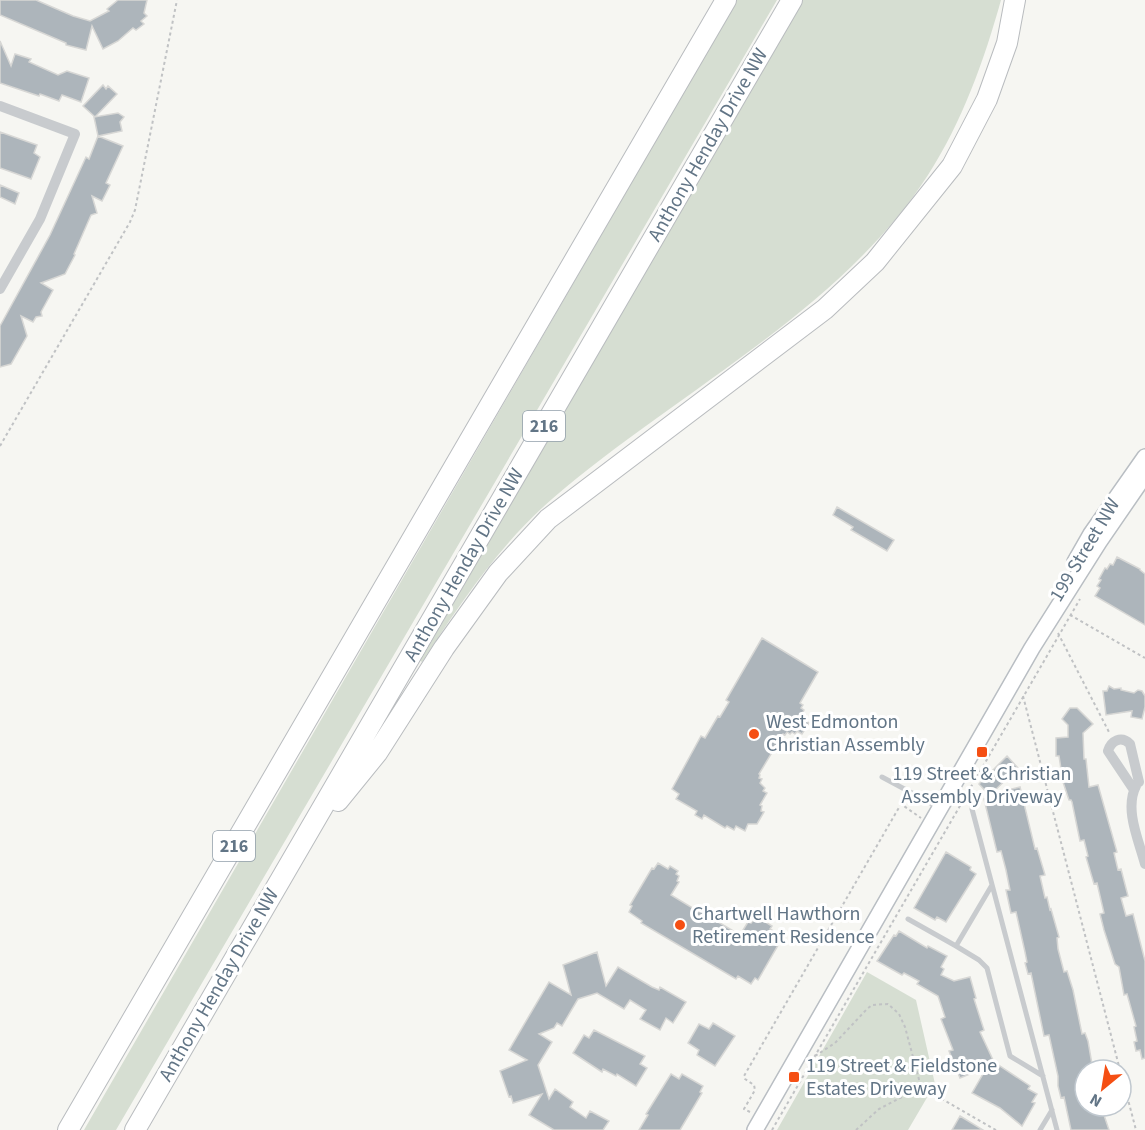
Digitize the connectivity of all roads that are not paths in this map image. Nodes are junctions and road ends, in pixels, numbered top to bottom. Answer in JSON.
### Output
{"nodes":[{"id":1,"x":710,"y":0,"type":"edge"},
{"id":2,"x":726,"y":0,"type":"edge"},
{"id":3,"x":792,"y":0,"type":"edge"},
{"id":4,"x":1015,"y":0,"type":"edge"},
{"id":5,"x":675,"y":87,"type":"junction"},
{"id":6,"x":0,"y":106,"type":"edge"},
{"id":7,"x":0,"y":289,"type":"edge"},
{"id":8,"x":1145,"y":457,"type":"edge"},
{"id":9,"x":1145,"y":476,"type":"edge"},
{"id":10,"x":1032,"y":648,"type":"junction"},
{"id":11,"x":882,"y":777,"type":"dead end"},
{"id":12,"x":1139,"y":784,"type":"edge"},
{"id":13,"x":940,"y":808,"type":"junction"},
{"id":14,"x":972,"y":809,"type":"dead end"},
{"id":15,"x":296,"y":852,"type":"junction"},
{"id":16,"x":1145,"y":864,"type":"edge"},
{"id":17,"x":992,"y":885,"type":"junction"},
{"id":18,"x":908,"y":919,"type":"dead end"},
{"id":19,"x":956,"y":946,"type":"junction"},
{"id":20,"x":1043,"y":1076,"type":"junction"},
{"id":21,"x":1052,"y":1110,"type":"junction"},
{"id":22,"x":68,"y":1130,"type":"edge"},
{"id":23,"x":135,"y":1130,"type":"edge"},
{"id":24,"x":755,"y":1130,"type":"edge"},
{"id":25,"x":1040,"y":1130,"type":"edge"},
{"id":26,"x":1057,"y":1130,"type":"edge"}],
"edges":[{"from":1,"to":5,"type":"highway"},
{"from":2,"to":5,"type":"highway","number":"216"},
{"from":3,"to":15,"type":"highway","name":"Anthony Henday Drive NW","number":"216"},
{"from":4,"to":15,"type":"highway"},
{"from":5,"to":22,"type":"highway","number":"216"},
{"from":6,"to":7,"type":"street"},
{"from":8,"to":10,"type":"main road","name":"199 Street NW"},
{"from":9,"to":10,"type":"main road","name":"199 Street NW"},
{"from":10,"to":13,"type":"main road","name":"199 Street NW"},
{"from":11,"to":13,"type":"lane"},
{"from":12,"to":12,"type":"street"},
{"from":12,"to":16,"type":"street"},
{"from":13,"to":24,"type":"main road","name":"199 Street NW"},
{"from":14,"to":17,"type":"lane"},
{"from":15,"to":23,"type":"highway","name":"Anthony Henday Drive NW","number":"216"},
{"from":17,"to":19,"type":"lane"},
{"from":17,"to":20,"type":"lane"},
{"from":18,"to":19,"type":"lane"},
{"from":19,"to":20,"type":"lane"},
{"from":20,"to":21,"type":"lane"},
{"from":21,"to":25,"type":"lane"},
{"from":21,"to":26,"type":"lane"}]}
